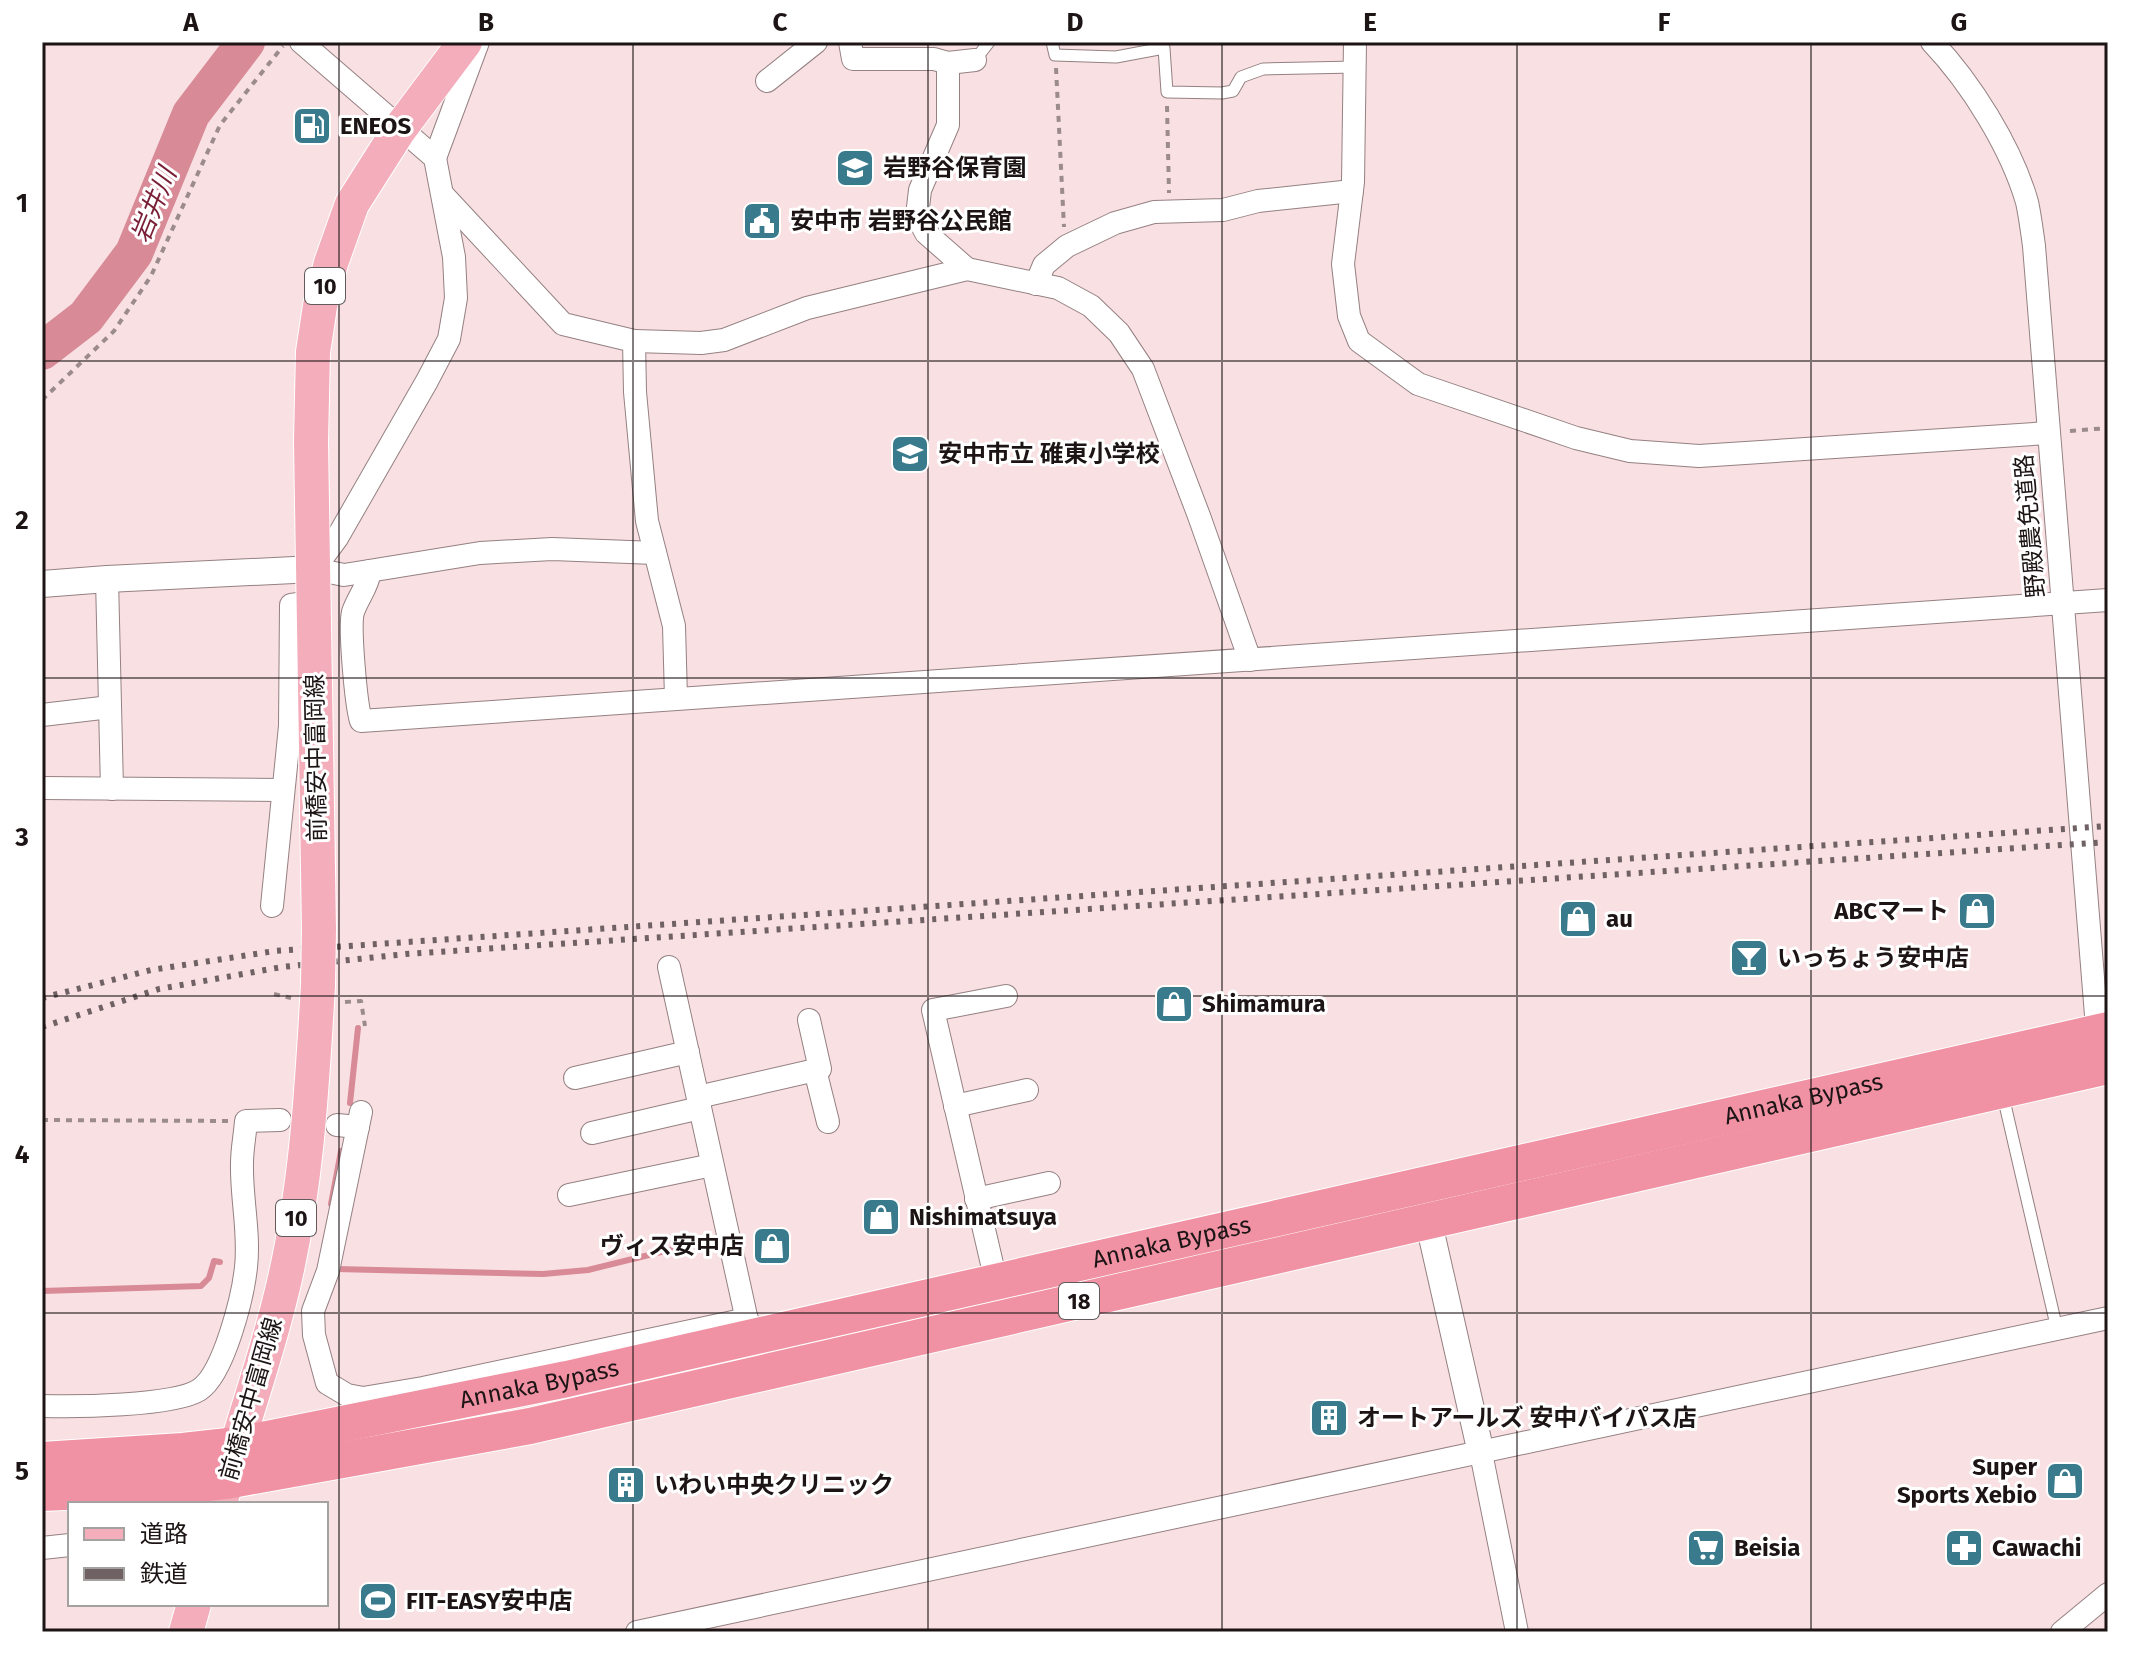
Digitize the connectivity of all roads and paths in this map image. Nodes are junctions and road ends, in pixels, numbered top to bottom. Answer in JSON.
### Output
{"nodes":[{"id":1,"x":286,"y":42,"type":"edge"},
{"id":2,"x":301,"y":42,"type":"edge"},
{"id":3,"x":465,"y":42,"type":"edge"},
{"id":4,"x":478,"y":42,"type":"edge"},
{"id":5,"x":816,"y":42,"type":"edge"},
{"id":6,"x":850,"y":42,"type":"edge"},
{"id":7,"x":1052,"y":42,"type":"edge"},
{"id":8,"x":1355,"y":42,"type":"edge"},
{"id":9,"x":1932,"y":42,"type":"edge"},
{"id":10,"x":984,"y":48,"type":"edge"},
{"id":11,"x":1055,"y":55,"type":"junction"},
{"id":12,"x":948,"y":63,"type":"junction"},
{"id":13,"x":1355,"y":67,"type":"junction"},
{"id":14,"x":767,"y":81,"type":"dead end"},
{"id":15,"x":1167,"y":92,"type":"junction"},
{"id":16,"x":399,"y":130,"type":"junction"},
{"id":17,"x":435,"y":158,"type":"junction"},
{"id":18,"x":1352,"y":191,"type":"junction"},
{"id":19,"x":444,"y":195,"type":"junction"},
{"id":20,"x":1170,"y":211,"type":"junction"},
{"id":21,"x":1077,"y":240,"type":"junction"},
{"id":22,"x":967,"y":269,"type":"junction"},
{"id":23,"x":1036,"y":284,"type":"junction"},
{"id":24,"x":634,"y":341,"type":"junction"},
{"id":25,"x":42,"y":400,"type":"edge"},
{"id":26,"x":2108,"y":428,"type":"edge"},
{"id":27,"x":2048,"y":433,"type":"junction"},
{"id":28,"x":655,"y":553,"type":"junction"},
{"id":29,"x":370,"y":571,"type":"junction"},
{"id":30,"x":107,"y":579,"type":"junction"},
{"id":31,"x":42,"y":584,"type":"edge"},
{"id":32,"x":313,"y":586,"type":"junction"},
{"id":33,"x":2108,"y":600,"type":"edge"},
{"id":34,"x":2062,"y":603,"type":"junction"},
{"id":35,"x":1250,"y":660,"type":"junction"},
{"id":36,"x":676,"y":698,"type":"junction"},
{"id":37,"x":110,"y":707,"type":"junction"},
{"id":38,"x":42,"y":715,"type":"edge"},
{"id":39,"x":42,"y":788,"type":"edge"},
{"id":40,"x":112,"y":789,"type":"junction"},
{"id":41,"x":282,"y":790,"type":"junction"},
{"id":42,"x":272,"y":906,"type":"dead end"},
{"id":43,"x":669,"y":967,"type":"dead end"},
{"id":44,"x":327,"y":994,"type":"junction"},
{"id":45,"x":1006,"y":996,"type":"dead end"},
{"id":46,"x":809,"y":1020,"type":"dead end"},
{"id":47,"x":365,"y":1026,"type":"dead end"},
{"id":48,"x":2106,"y":1034,"type":"edge"},
{"id":49,"x":688,"y":1052,"type":"junction"},
{"id":50,"x":2108,"y":1066,"type":"edge"},
{"id":51,"x":815,"y":1070,"type":"junction"},
{"id":52,"x":575,"y":1078,"type":"dead end"},
{"id":53,"x":1027,"y":1090,"type":"dead end"},
{"id":54,"x":2002,"y":1090,"type":"junction"},
{"id":55,"x":699,"y":1102,"type":"junction"},
{"id":56,"x":955,"y":1106,"type":"junction"},
{"id":57,"x":42,"y":1120,"type":"edge"},
{"id":58,"x":280,"y":1120,"type":"dead end"},
{"id":59,"x":246,"y":1121,"type":"junction"},
{"id":60,"x":352,"y":1122,"type":"dead end"},
{"id":61,"x":828,"y":1122,"type":"dead end"},
{"id":62,"x":592,"y":1133,"type":"dead end"},
{"id":63,"x":712,"y":1165,"type":"junction"},
{"id":64,"x":1049,"y":1183,"type":"dead end"},
{"id":65,"x":569,"y":1195,"type":"dead end"},
{"id":66,"x":976,"y":1199,"type":"junction"},
{"id":67,"x":1425,"y":1204,"type":"junction"},
{"id":68,"x":997,"y":1283,"type":"junction"},
{"id":69,"x":241,"y":1293,"type":"junction"},
{"id":70,"x":280,"y":1298,"type":"junction"},
{"id":71,"x":1006,"y":1318,"type":"junction"},
{"id":72,"x":2108,"y":1318,"type":"edge"},
{"id":73,"x":749,"y":1328,"type":"junction"},
{"id":74,"x":2057,"y":1329,"type":"junction"},
{"id":75,"x":759,"y":1374,"type":"junction"},
{"id":76,"x":392,"y":1404,"type":"junction"},
{"id":77,"x":42,"y":1406,"type":"edge"},
{"id":78,"x":237,"y":1445,"type":"junction"},
{"id":79,"x":1481,"y":1453,"type":"junction"},
{"id":80,"x":42,"y":1460,"type":"edge"},
{"id":81,"x":223,"y":1492,"type":"edge"},
{"id":82,"x":42,"y":1493,"type":"edge"},
{"id":83,"x":68,"y":1545,"type":"edge"},
{"id":84,"x":42,"y":1548,"type":"edge"},
{"id":85,"x":2108,"y":1594,"type":"edge"},
{"id":86,"x":193,"y":1606,"type":"edge"},
{"id":87,"x":705,"y":1626,"type":"edge"},
{"id":88,"x":186,"y":1632,"type":"edge"},
{"id":89,"x":637,"y":1632,"type":"edge"},
{"id":90,"x":1517,"y":1632,"type":"edge"},
{"id":91,"x":2062,"y":1632,"type":"edge"}],
"edges":[{"from":1,"to":25,"type":"path"},
{"from":2,"to":16,"type":"street"},
{"from":3,"to":16,"type":"main road","name":"前橋安中富岡線","number":"10"},
{"from":4,"to":17,"type":"street"},
{"from":5,"to":14,"type":"street"},
{"from":6,"to":12,"type":"street"},
{"from":7,"to":11,"type":"lane"},
{"from":8,"to":13,"type":"street"},
{"from":9,"to":27,"type":"street","name":"野殿農免道路"},
{"from":10,"to":12,"type":"street"},
{"from":11,"to":15,"type":"lane"},
{"from":11,"to":21,"type":"path"},
{"from":12,"to":22,"type":"street"},
{"from":13,"to":15,"type":"lane"},
{"from":13,"to":18,"type":"street"},
{"from":15,"to":20,"type":"path"},
{"from":16,"to":17,"type":"street"},
{"from":16,"to":32,"type":"main road","name":"前橋安中富岡線","number":"10"},
{"from":17,"to":19,"type":"street"},
{"from":18,"to":20,"type":"street"},
{"from":18,"to":27,"type":"street"},
{"from":19,"to":24,"type":"street"},
{"from":19,"to":32,"type":"street"},
{"from":20,"to":21,"type":"street"},
{"from":21,"to":23,"type":"street"},
{"from":22,"to":23,"type":"street"},
{"from":22,"to":24,"type":"street"},
{"from":23,"to":35,"type":"street"},
{"from":24,"to":28,"type":"street"},
{"from":26,"to":27,"type":"path"},
{"from":27,"to":34,"type":"street","name":"野殿農免道路"},
{"from":28,"to":29,"type":"street"},
{"from":28,"to":36,"type":"street"},
{"from":29,"to":32,"type":"street"},
{"from":29,"to":36,"type":"street"},
{"from":30,"to":31,"type":"street"},
{"from":30,"to":32,"type":"street"},
{"from":30,"to":37,"type":"street"},
{"from":32,"to":41,"type":"street"},
{"from":32,"to":44,"type":"main road","name":"前橋安中富岡線","number":"10","bridge":true},
{"from":33,"to":34,"type":"street"},
{"from":34,"to":35,"type":"street"},
{"from":34,"to":48,"type":"street","name":"野殿農免道路"},
{"from":35,"to":36,"type":"street"},
{"from":37,"to":38,"type":"street"},
{"from":37,"to":40,"type":"street"},
{"from":39,"to":40,"type":"street"},
{"from":40,"to":41,"type":"street"},
{"from":41,"to":42,"type":"street"},
{"from":43,"to":49,"type":"street"},
{"from":44,"to":47,"type":"path"},
{"from":44,"to":70,"type":"main road","name":"前橋安中富岡線","number":"10"},
{"from":45,"to":56,"type":"street"},
{"from":46,"to":51,"type":"street"},
{"from":48,"to":67,"type":"highway","name":"Annaka Bypass","number":"18"},
{"from":49,"to":52,"type":"street"},
{"from":49,"to":55,"type":"street"},
{"from":50,"to":54,"type":"highway","name":"Annaka Bypass","number":"18"},
{"from":51,"to":55,"type":"street"},
{"from":51,"to":61,"type":"street"},
{"from":53,"to":56,"type":"street"},
{"from":54,"to":67,"type":"highway","name":"Annaka Bypass","number":"18"},
{"from":54,"to":74,"type":"lane"},
{"from":55,"to":62,"type":"street"},
{"from":55,"to":63,"type":"street"},
{"from":56,"to":66,"type":"street"},
{"from":57,"to":59,"type":"path"},
{"from":58,"to":59,"type":"street"},
{"from":59,"to":69,"type":"street"},
{"from":60,"to":76,"type":"street"},
{"from":63,"to":65,"type":"street"},
{"from":63,"to":73,"type":"street"},
{"from":64,"to":66,"type":"street"},
{"from":66,"to":68,"type":"street"},
{"from":67,"to":68,"type":"highway","name":"Annaka Bypass","number":"18"},
{"from":67,"to":71,"type":"highway","name":"Annaka Bypass","number":"18"},
{"from":67,"to":79,"type":"street"},
{"from":68,"to":71,"type":"street"},
{"from":68,"to":73,"type":"highway","name":"Annaka Bypass","number":"18"},
{"from":69,"to":70,"type":"street"},
{"from":69,"to":77,"type":"street"},
{"from":70,"to":78,"type":"main road","name":"前橋安中富岡線","number":"10"},
{"from":71,"to":75,"type":"highway","name":"Annaka Bypass","number":"18"},
{"from":72,"to":74,"type":"street"},
{"from":73,"to":75,"type":"street"},
{"from":73,"to":76,"type":"highway","name":"Annaka Bypass","number":"18"},
{"from":74,"to":79,"type":"street"},
{"from":75,"to":81,"type":"highway","name":"Annaka Bypass","number":"18"},
{"from":76,"to":78,"type":"highway","name":"Annaka Bypass","number":"18"},
{"from":78,"to":80,"type":"highway","name":"Annaka Bypass","number":"18"},
{"from":78,"to":81,"type":"main road","name":"前橋安中富岡線","number":"10"},
{"from":79,"to":87,"type":"street"},
{"from":79,"to":90,"type":"street"},
{"from":81,"to":82,"type":"highway","name":"Annaka Bypass","number":"18"},
{"from":83,"to":84,"type":"street"},
{"from":85,"to":91,"type":"street"},
{"from":86,"to":88,"type":"main road"},
{"from":87,"to":89,"type":"street"}]}
